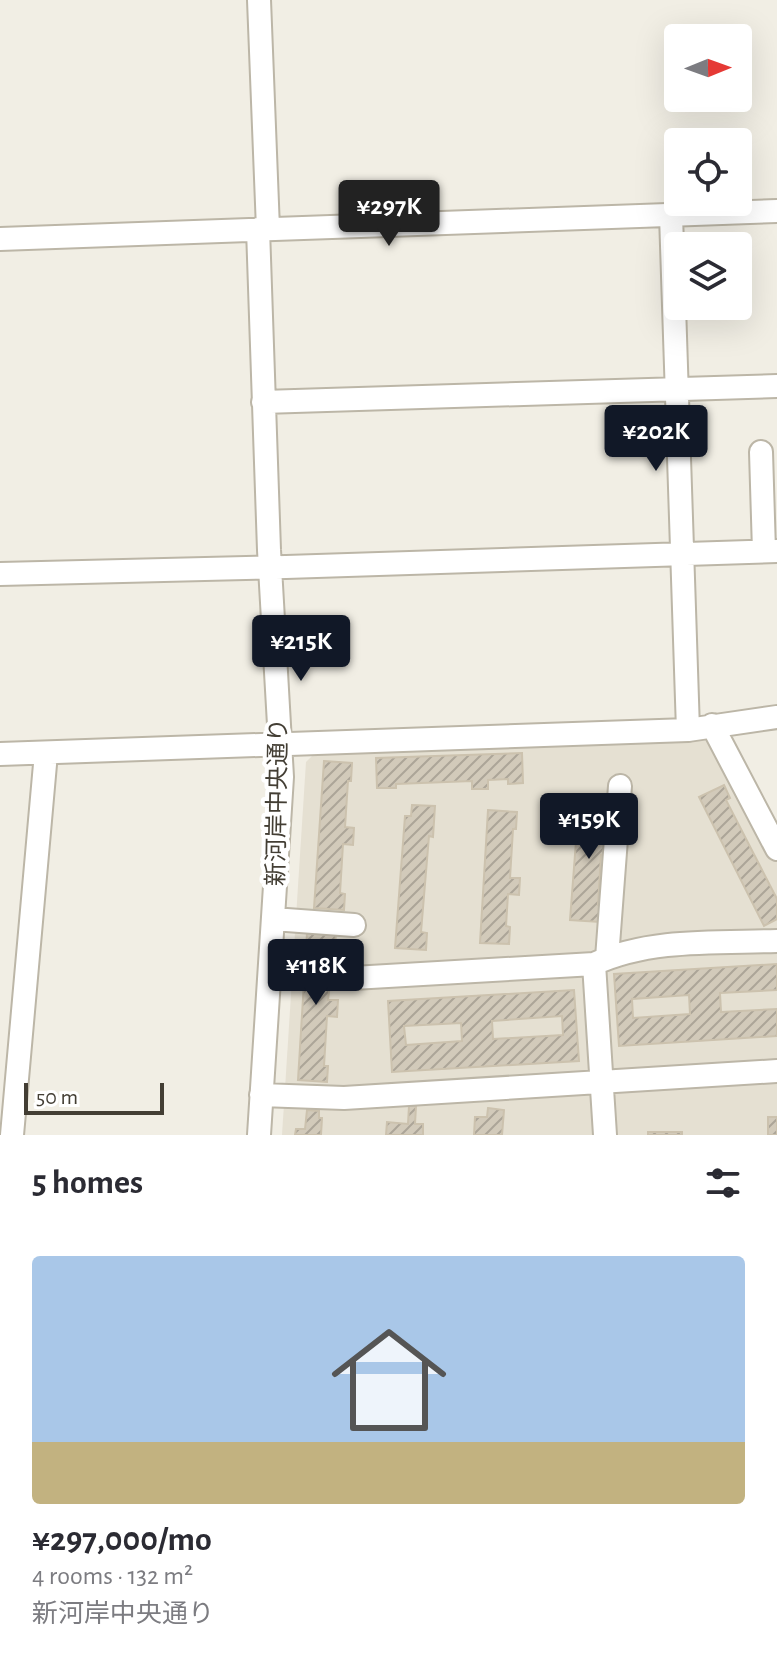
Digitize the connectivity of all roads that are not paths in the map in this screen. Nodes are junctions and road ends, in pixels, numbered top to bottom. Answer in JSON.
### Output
{"nodes":[{"id":1,"x":259,"y":0,"type":"edge"},
{"id":2,"x":777,"y":211,"type":"edge"},
{"id":3,"x":752,"y":212,"type":"edge"},
{"id":4,"x":664,"y":215,"type":"edge"},
{"id":5,"x":671,"y":216,"type":"edge"},
{"id":6,"x":263,"y":229,"type":"junction"},
{"id":7,"x":0,"y":239,"type":"edge"},
{"id":8,"x":777,"y":386,"type":"edge"},
{"id":9,"x":676,"y":389,"type":"junction"},
{"id":10,"x":263,"y":402,"type":"junction"},
{"id":11,"x":761,"y":452,"type":"dead end"},
{"id":12,"x":769,"y":478,"type":"edge"},
{"id":13,"x":771,"y":551,"type":"edge"},
{"id":14,"x":682,"y":555,"type":"junction"},
{"id":15,"x":271,"y":567,"type":"junction"},
{"id":16,"x":0,"y":574,"type":"edge"},
{"id":17,"x":777,"y":717,"type":"edge"},
{"id":18,"x":712,"y":725,"type":"junction"},
{"id":19,"x":688,"y":730,"type":"junction"},
{"id":20,"x":281,"y":745,"type":"junction"},
{"id":21,"x":46,"y":753,"type":"junction"},
{"id":22,"x":0,"y":754,"type":"edge"},
{"id":23,"x":620,"y":786,"type":"dead end"},
{"id":24,"x":777,"y":849,"type":"edge"},
{"id":25,"x":273,"y":919,"type":"junction"},
{"id":26,"x":354,"y":925,"type":"dead end"},
{"id":27,"x":777,"y":941,"type":"edge"},
{"id":28,"x":601,"y":961,"type":"junction"},
{"id":29,"x":353,"y":978,"type":"dead end"},
{"id":30,"x":777,"y":1071,"type":"edge"},
{"id":31,"x":601,"y":1083,"type":"junction"},
{"id":32,"x":261,"y":1095,"type":"junction"},
{"id":33,"x":12,"y":1135,"type":"edge"},
{"id":34,"x":259,"y":1135,"type":"edge"},
{"id":35,"x":605,"y":1135,"type":"edge"}],
"edges":[{"from":1,"to":6,"type":"street","name":"新河岸中央通り"},
{"from":2,"to":3,"type":"street"},
{"from":4,"to":6,"type":"street"},
{"from":5,"to":9,"type":"street"},
{"from":6,"to":7,"type":"street"},
{"from":6,"to":10,"type":"street","name":"新河岸中央通り"},
{"from":8,"to":9,"type":"street"},
{"from":9,"to":10,"type":"street"},
{"from":9,"to":14,"type":"street"},
{"from":10,"to":15,"type":"street","name":"新河岸中央通り"},
{"from":11,"to":12,"type":"street"},
{"from":12,"to":13,"type":"street"},
{"from":13,"to":14,"type":"street"},
{"from":14,"to":15,"type":"street"},
{"from":14,"to":19,"type":"street"},
{"from":15,"to":16,"type":"street"},
{"from":15,"to":20,"type":"street","name":"新河岸中央通り"},
{"from":17,"to":18,"type":"street"},
{"from":18,"to":19,"type":"street"},
{"from":18,"to":24,"type":"street"},
{"from":19,"to":20,"type":"street"},
{"from":20,"to":21,"type":"street"},
{"from":20,"to":25,"type":"street","name":"新河岸中央通り"},
{"from":21,"to":22,"type":"street"},
{"from":21,"to":33,"type":"street"},
{"from":23,"to":28,"type":"street"},
{"from":25,"to":26,"type":"street"},
{"from":25,"to":32,"type":"street","name":"新河岸中央通り"},
{"from":27,"to":28,"type":"street"},
{"from":28,"to":29,"type":"street"},
{"from":28,"to":31,"type":"street"},
{"from":30,"to":31,"type":"street"},
{"from":31,"to":32,"type":"street"},
{"from":31,"to":35,"type":"street"},
{"from":32,"to":34,"type":"street","name":"新河岸中央通り"}]}
